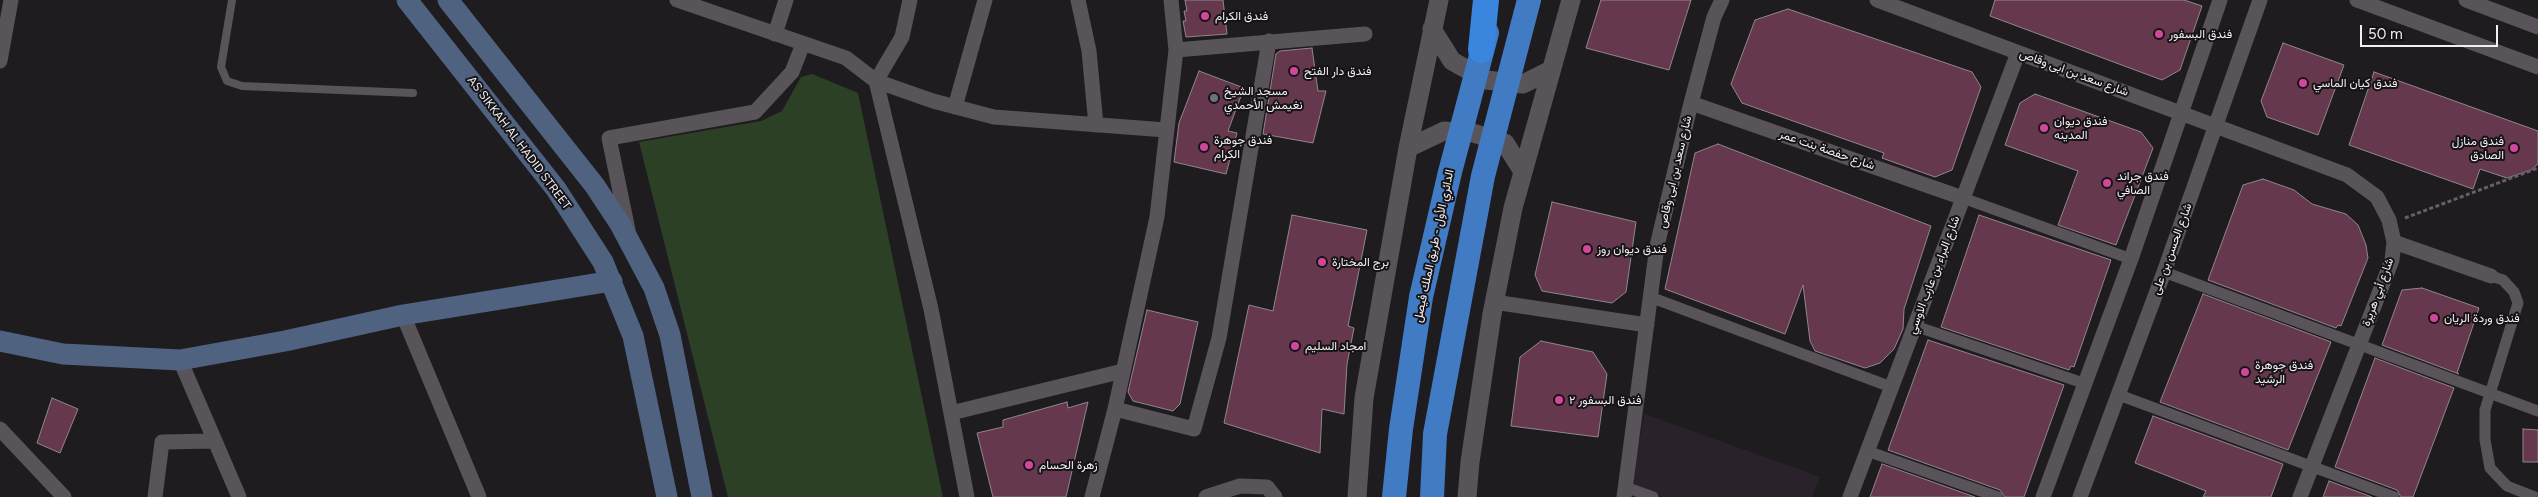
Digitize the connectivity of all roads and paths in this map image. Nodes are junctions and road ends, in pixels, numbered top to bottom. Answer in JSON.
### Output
{"nodes":[{"id":1,"x":11,"y":0,"type":"edge"},
{"id":2,"x":232,"y":0,"type":"edge"},
{"id":3,"x":408,"y":0,"type":"edge"},
{"id":4,"x":448,"y":0,"type":"edge"},
{"id":5,"x":677,"y":0,"type":"edge"},
{"id":6,"x":786,"y":0,"type":"edge"},
{"id":7,"x":910,"y":0,"type":"edge"},
{"id":8,"x":985,"y":0,"type":"edge"},
{"id":9,"x":1078,"y":0,"type":"edge"},
{"id":10,"x":1171,"y":0,"type":"edge"},
{"id":11,"x":1438,"y":0,"type":"edge"},
{"id":12,"x":1486,"y":0,"type":"edge"},
{"id":13,"x":1497,"y":0,"type":"edge"},
{"id":14,"x":1529,"y":0,"type":"edge"},
{"id":15,"x":1571,"y":0,"type":"edge"},
{"id":16,"x":1722,"y":0,"type":"edge"},
{"id":17,"x":1877,"y":0,"type":"edge"},
{"id":18,"x":2220,"y":0,"type":"edge"},
{"id":19,"x":2260,"y":0,"type":"edge"},
{"id":20,"x":2357,"y":0,"type":"edge"},
{"id":21,"x":2466,"y":0,"type":"edge"},
{"id":22,"x":2538,"y":26,"type":"edge"},
{"id":23,"x":1432,"y":29,"type":"junction"},
{"id":24,"x":775,"y":34,"type":"junction"},
{"id":25,"x":1365,"y":34,"type":"dead end"},
{"id":26,"x":1269,"y":41,"type":"junction"},
{"id":27,"x":803,"y":44,"type":"junction"},
{"id":28,"x":1176,"y":50,"type":"junction"},
{"id":29,"x":1481,"y":50,"type":"junction"},
{"id":30,"x":2018,"y":53,"type":"junction"},
{"id":31,"x":0,"y":61,"type":"edge"},
{"id":32,"x":2538,"y":66,"type":"edge"},
{"id":33,"x":1551,"y":70,"type":"junction"},
{"id":34,"x":876,"y":81,"type":"junction"},
{"id":35,"x":413,"y":93,"type":"dead end"},
{"id":36,"x":1691,"y":103,"type":"junction"},
{"id":37,"x":955,"y":107,"type":"junction"},
{"id":38,"x":2182,"y":112,"type":"junction"},
{"id":39,"x":2216,"y":125,"type":"junction"},
{"id":40,"x":1096,"y":126,"type":"junction"},
{"id":41,"x":1166,"y":130,"type":"junction"},
{"id":42,"x":1408,"y":148,"type":"junction"},
{"id":43,"x":2538,"y":168,"type":"edge"},
{"id":44,"x":1522,"y":170,"type":"junction"},
{"id":45,"x":1963,"y":198,"type":"junction"},
{"id":46,"x":2390,"y":224,"type":"junction"},
{"id":47,"x":2394,"y":242,"type":"junction"},
{"id":48,"x":630,"y":244,"type":"junction"},
{"id":49,"x":2131,"y":259,"type":"junction"},
{"id":50,"x":2164,"y":272,"type":"junction"},
{"id":51,"x":2491,"y":276,"type":"joint"},
{"id":52,"x":612,"y":281,"type":"junction"},
{"id":53,"x":1650,"y":296,"type":"junction"},
{"id":54,"x":1494,"y":302,"type":"junction"},
{"id":55,"x":403,"y":315,"type":"junction"},
{"id":56,"x":1646,"y":325,"type":"junction"},
{"id":57,"x":1915,"y":326,"type":"junction"},
{"id":58,"x":0,"y":341,"type":"edge"},
{"id":59,"x":2360,"y":343,"type":"junction"},
{"id":60,"x":180,"y":360,"type":"junction"},
{"id":61,"x":1122,"y":371,"type":"junction"},
{"id":62,"x":2086,"y":384,"type":"junction"},
{"id":63,"x":1891,"y":388,"type":"junction"},
{"id":64,"x":2489,"y":393,"type":"junction"},
{"id":65,"x":2119,"y":395,"type":"junction"},
{"id":66,"x":1115,"y":409,"type":"junction"},
{"id":67,"x":2538,"y":411,"type":"edge"},
{"id":68,"x":951,"y":413,"type":"junction"},
{"id":69,"x":0,"y":429,"type":"edge"},
{"id":70,"x":215,"y":441,"type":"junction"},
{"id":71,"x":1867,"y":451,"type":"junction"},
{"id":72,"x":2312,"y":465,"type":"junction"},
{"id":73,"x":1625,"y":492,"type":"edge"},
{"id":74,"x":64,"y":497,"type":"edge"},
{"id":75,"x":155,"y":497,"type":"edge"},
{"id":76,"x":239,"y":497,"type":"edge"},
{"id":77,"x":479,"y":497,"type":"edge"},
{"id":78,"x":667,"y":497,"type":"edge"},
{"id":79,"x":702,"y":497,"type":"edge"},
{"id":80,"x":967,"y":497,"type":"edge"},
{"id":81,"x":1092,"y":497,"type":"edge"},
{"id":82,"x":1206,"y":497,"type":"edge"},
{"id":83,"x":1275,"y":497,"type":"edge"},
{"id":84,"x":1357,"y":497,"type":"edge"},
{"id":85,"x":1394,"y":497,"type":"edge"},
{"id":86,"x":1432,"y":497,"type":"edge"},
{"id":87,"x":1468,"y":497,"type":"edge"},
{"id":88,"x":1653,"y":497,"type":"edge"},
{"id":89,"x":1850,"y":497,"type":"edge"},
{"id":90,"x":1998,"y":497,"type":"edge"},
{"id":91,"x":2043,"y":497,"type":"edge"},
{"id":92,"x":2080,"y":497,"type":"edge"},
{"id":93,"x":2300,"y":497,"type":"edge"},
{"id":94,"x":2394,"y":497,"type":"edge"},
{"id":95,"x":2535,"y":497,"type":"edge"}],
"edges":[{"from":1,"to":31,"type":"street"},
{"from":2,"to":35,"type":"lane"},
{"from":3,"to":52,"type":"main road","name":"AS SIKKAH AL HADID STREET"},
{"from":4,"to":48,"type":"main road"},
{"from":5,"to":24,"type":"street"},
{"from":6,"to":24,"type":"street"},
{"from":7,"to":34,"type":"street"},
{"from":8,"to":37,"type":"street"},
{"from":9,"to":40,"type":"street"},
{"from":10,"to":28,"type":"street"},
{"from":11,"to":23,"type":"street"},
{"from":12,"to":29,"type":"highway"},
{"from":13,"to":29,"type":"highway","name":"الدائري الأول - طريق الملك فيصل"},
{"from":14,"to":86,"type":"highway"},
{"from":15,"to":33,"type":"street"},
{"from":16,"to":36,"type":"street","name":"شارع سعد بن ابى وقاص"},
{"from":17,"to":30,"type":"street","name":"شارع سعد بن ابى وقاص"},
{"from":18,"to":38,"type":"street"},
{"from":19,"to":39,"type":"street","name":"شارع الحسن بن على"},
{"from":20,"to":32,"type":"street"},
{"from":21,"to":22,"type":"street"},
{"from":23,"to":33,"type":"street"},
{"from":23,"to":42,"type":"street"},
{"from":24,"to":27,"type":"street"},
{"from":25,"to":26,"type":"street"},
{"from":26,"to":28,"type":"street"},
{"from":26,"to":66,"type":"street"},
{"from":27,"to":34,"type":"street"},
{"from":27,"to":48,"type":"street"},
{"from":28,"to":41,"type":"street"},
{"from":29,"to":85,"type":"highway","name":"الدائري الأول - طريق الملك فيصل"},
{"from":30,"to":38,"type":"street","name":"شارع سعد بن ابى وقاص"},
{"from":30,"to":45,"type":"street","name":"شارع البراء بن عازب الاوسي"},
{"from":33,"to":44,"type":"street"},
{"from":34,"to":37,"type":"street"},
{"from":34,"to":68,"type":"street"},
{"from":36,"to":45,"type":"street","name":"شارع حفصة بنت عمر"},
{"from":36,"to":53,"type":"street","name":"شارع سعد بن ابى وقاص"},
{"from":37,"to":40,"type":"street"},
{"from":38,"to":39,"type":"street","name":"شارع سعد بن ابى وقاص"},
{"from":38,"to":49,"type":"street"},
{"from":39,"to":46,"type":"street","name":"شارع أبي هريرة"},
{"from":39,"to":50,"type":"street","name":"شارع الحسن بن على"},
{"from":40,"to":41,"type":"street"},
{"from":41,"to":61,"type":"street"},
{"from":42,"to":44,"type":"street"},
{"from":42,"to":84,"type":"street"},
{"from":43,"to":46,"type":"path"},
{"from":44,"to":54,"type":"street"},
{"from":45,"to":49,"type":"street"},
{"from":45,"to":57,"type":"street","name":"شارع البراء بن عازب الاوسي"},
{"from":46,"to":47,"type":"street","name":"شارع أبي هريرة"},
{"from":47,"to":51,"type":"street"},
{"from":47,"to":59,"type":"street","name":"شارع أبي هريرة"},
{"from":48,"to":79,"type":"main road"},
{"from":49,"to":62,"type":"street"},
{"from":50,"to":59,"type":"street"},
{"from":50,"to":65,"type":"street","name":"شارع الحسن بن على"},
{"from":51,"to":64,"type":"street"},
{"from":52,"to":55,"type":"main road"},
{"from":52,"to":78,"type":"main road","name":"AS SIKKAH AL HADID STREET"},
{"from":53,"to":56,"type":"street","name":"شارع سعد بن ابى وقاص"},
{"from":53,"to":63,"type":"street"},
{"from":54,"to":56,"type":"street"},
{"from":54,"to":87,"type":"street"},
{"from":55,"to":60,"type":"main road"},
{"from":55,"to":77,"type":"street"},
{"from":56,"to":73,"type":"street","name":"شارع سعد بن ابى وقاص"},
{"from":57,"to":62,"type":"street"},
{"from":57,"to":63,"type":"street","name":"شارع البراء بن عازب الاوسي"},
{"from":58,"to":60,"type":"main road"},
{"from":59,"to":64,"type":"street"},
{"from":59,"to":72,"type":"street","name":"شارع أبي هريرة"},
{"from":60,"to":70,"type":"street"},
{"from":61,"to":66,"type":"street"},
{"from":61,"to":68,"type":"street"},
{"from":62,"to":91,"type":"street"},
{"from":63,"to":71,"type":"street","name":"شارع البراء بن عازب الاوسي"},
{"from":64,"to":67,"type":"street"},
{"from":64,"to":95,"type":"street"},
{"from":65,"to":72,"type":"street"},
{"from":65,"to":92,"type":"street","name":"شارع الحسن بن على"},
{"from":66,"to":81,"type":"street"},
{"from":68,"to":80,"type":"street"},
{"from":69,"to":74,"type":"street"},
{"from":70,"to":75,"type":"street"},
{"from":70,"to":76,"type":"street"},
{"from":71,"to":89,"type":"street","name":"شارع البراء بن عازب الاوسي"},
{"from":71,"to":90,"type":"street"},
{"from":72,"to":93,"type":"street","name":"شارع أبي هريرة"},
{"from":72,"to":94,"type":"street"},
{"from":73,"to":88,"type":"street"},
{"from":82,"to":83,"type":"street"}]}
